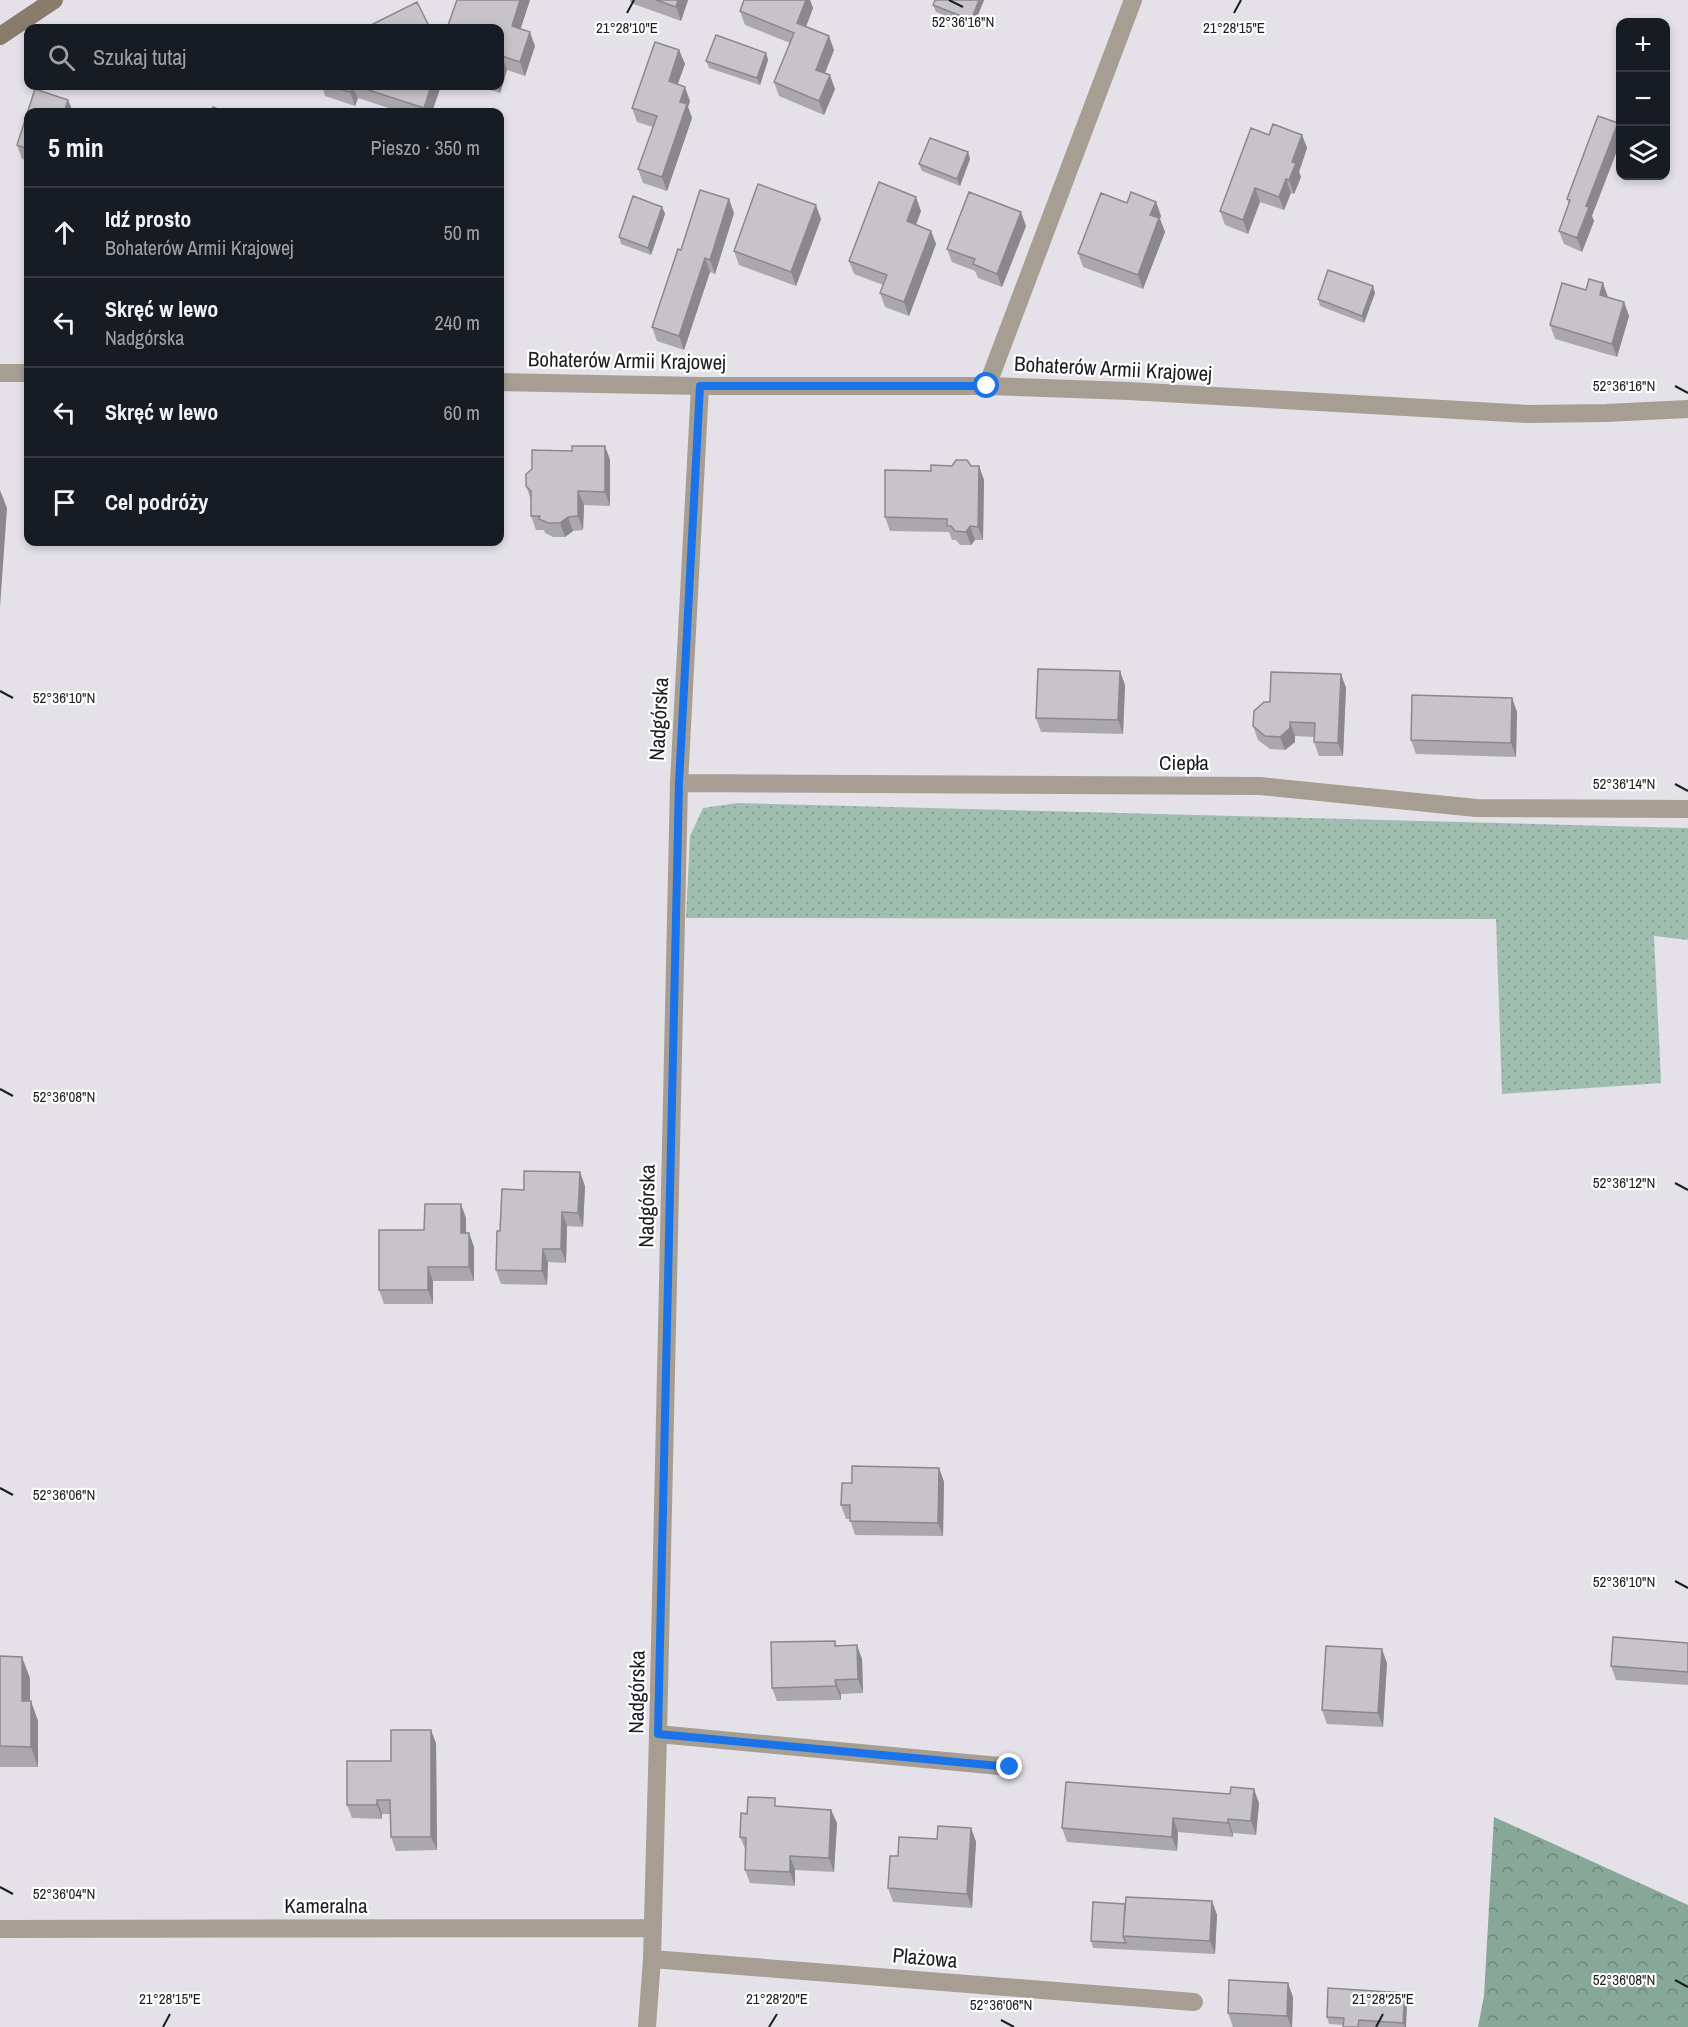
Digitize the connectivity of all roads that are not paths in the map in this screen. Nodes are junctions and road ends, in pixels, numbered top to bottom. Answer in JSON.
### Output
{"nodes":[{"id":1,"x":54,"y":0,"type":"edge"},
{"id":2,"x":1133,"y":0,"type":"edge"},
{"id":3,"x":0,"y":36,"type":"edge"},
{"id":4,"x":0,"y":373,"type":"edge"},
{"id":5,"x":24,"y":374,"type":"edge"},
{"id":6,"x":504,"y":382,"type":"edge"},
{"id":7,"x":700,"y":386,"type":"junction"},
{"id":8,"x":987,"y":386,"type":"junction"},
{"id":9,"x":1688,"y":409,"type":"edge"},
{"id":10,"x":679,"y":783,"type":"junction"},
{"id":11,"x":1688,"y":808,"type":"edge"},
{"id":12,"x":658,"y":1734,"type":"junction"},
{"id":13,"x":1010,"y":1767,"type":"dead end"},
{"id":14,"x":652,"y":1928,"type":"junction"},
{"id":15,"x":0,"y":1929,"type":"edge"},
{"id":16,"x":652,"y":1959,"type":"junction"},
{"id":17,"x":1194,"y":2002,"type":"dead end"},
{"id":18,"x":647,"y":2027,"type":"edge"}],
"edges":[{"from":1,"to":3,"type":"street"},
{"from":2,"to":8,"type":"street"},
{"from":4,"to":5,"type":"street"},
{"from":6,"to":7,"type":"street","name":"Bohaterów Armii Krajowej"},
{"from":7,"to":8,"type":"street","name":"Bohaterów Armii Krajowej"},
{"from":7,"to":10,"type":"street","name":"Nadgórska"},
{"from":8,"to":9,"type":"street","name":"Bohaterów Armii Krajowej"},
{"from":10,"to":11,"type":"street","name":"Ciepła"},
{"from":10,"to":12,"type":"street","name":"Nadgórska"},
{"from":12,"to":13,"type":"street"},
{"from":12,"to":14,"type":"street","name":"Nadgórska"},
{"from":14,"to":15,"type":"street","name":"Kameralna"},
{"from":14,"to":16,"type":"street","name":"Nadgórska"},
{"from":16,"to":17,"type":"street","name":"Plażowa"},
{"from":16,"to":18,"type":"street","name":"Nadgórska"}]}
